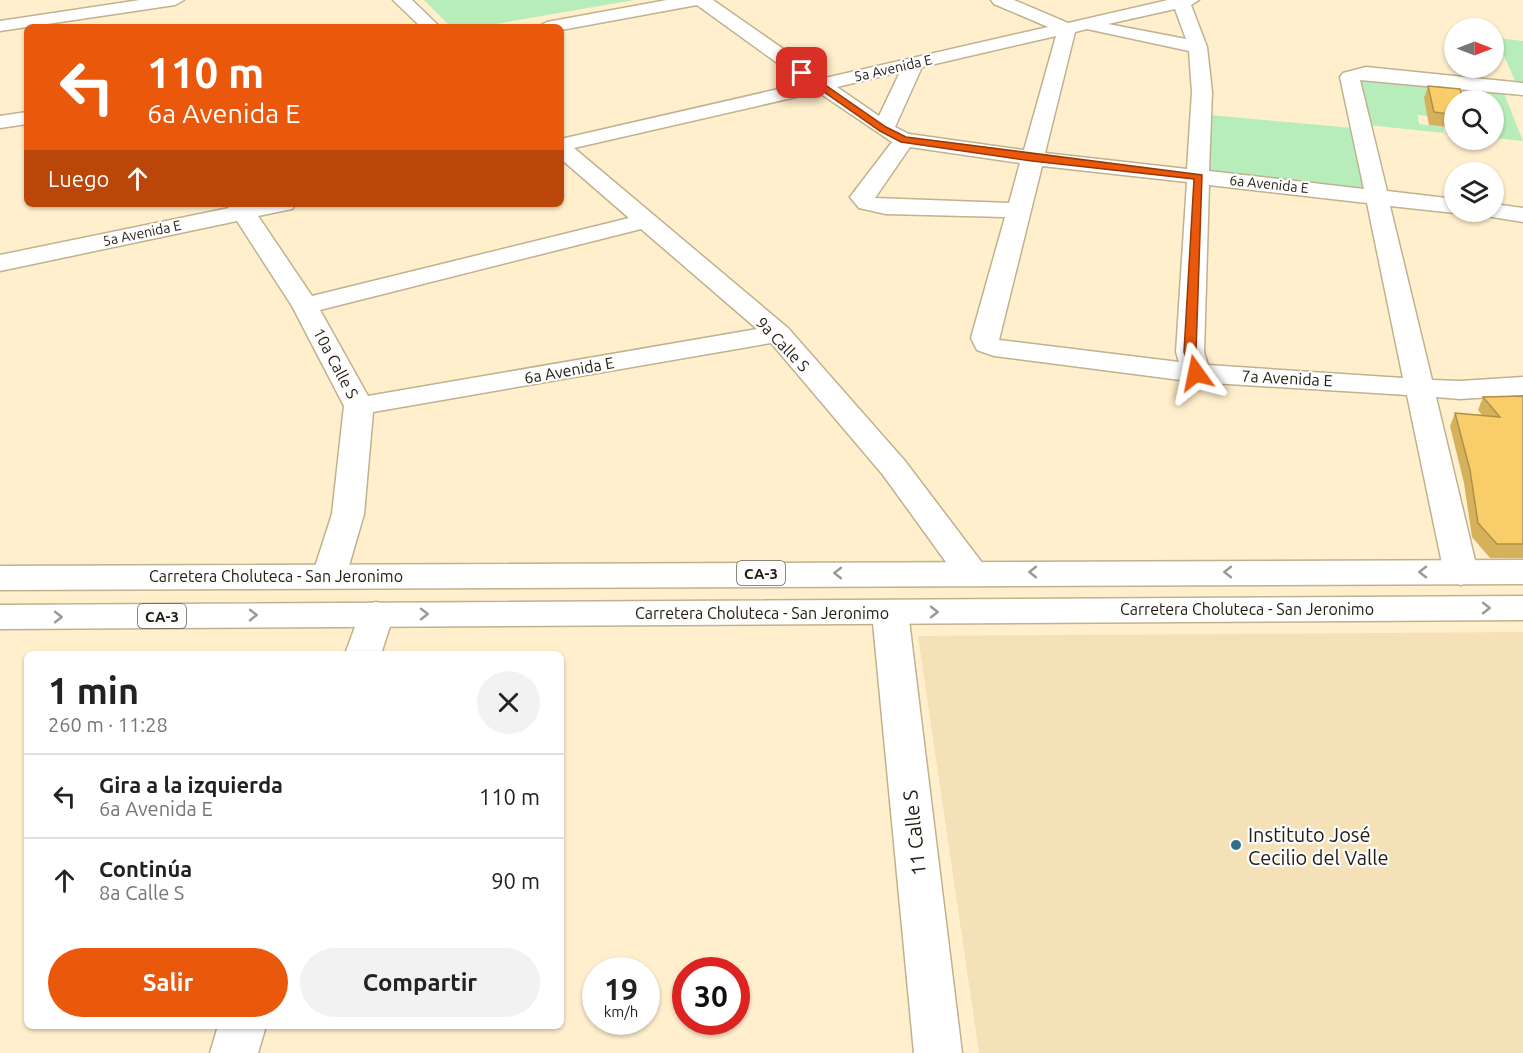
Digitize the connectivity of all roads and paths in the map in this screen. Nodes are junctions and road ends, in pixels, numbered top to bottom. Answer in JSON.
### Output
{"nodes":[{"id":1,"x":175,"y":0,"type":"edge"},
{"id":2,"x":402,"y":0,"type":"edge"},
{"id":3,"x":695,"y":0,"type":"edge"},
{"id":4,"x":702,"y":0,"type":"edge"},
{"id":5,"x":1000,"y":0,"type":"edge"},
{"id":6,"x":1185,"y":1,"type":"edge"},
{"id":7,"x":119,"y":4,"type":"edge"},
{"id":8,"x":130,"y":24,"type":"edge"},
{"id":9,"x":427,"y":24,"type":"edge"},
{"id":10,"x":563,"y":24,"type":"edge"},
{"id":11,"x":0,"y":26,"type":"edge"},
{"id":12,"x":1076,"y":27,"type":"junction"},
{"id":13,"x":1198,"y":47,"type":"junction"},
{"id":14,"x":914,"y":63,"type":"junction"},
{"id":15,"x":819,"y":85,"type":"junction"},
{"id":16,"x":1523,"y":88,"type":"edge"},
{"id":17,"x":24,"y":119,"type":"edge"},
{"id":18,"x":0,"y":123,"type":"edge"},
{"id":19,"x":883,"y":129,"type":"junction"},
{"id":20,"x":904,"y":140,"type":"junction"},
{"id":21,"x":564,"y":146,"type":"edge"},
{"id":22,"x":564,"y":150,"type":"edge"},
{"id":23,"x":1032,"y":158,"type":"junction"},
{"id":24,"x":1199,"y":177,"type":"junction"},
{"id":25,"x":1376,"y":196,"type":"junction"},
{"id":26,"x":1444,"y":205,"type":"edge"},
{"id":27,"x":241,"y":208,"type":"edge"},
{"id":28,"x":1018,"y":210,"type":"junction"},
{"id":29,"x":1504,"y":212,"type":"edge"},
{"id":30,"x":1523,"y":215,"type":"edge"},
{"id":31,"x":646,"y":221,"type":"junction"},
{"id":32,"x":0,"y":262,"type":"edge"},
{"id":33,"x":304,"y":306,"type":"junction"},
{"id":34,"x":778,"y":334,"type":"junction"},
{"id":35,"x":1196,"y":373,"type":"junction"},
{"id":36,"x":1418,"y":386,"type":"junction"},
{"id":37,"x":1523,"y":386,"type":"edge"},
{"id":38,"x":359,"y":406,"type":"junction"},
{"id":39,"x":971,"y":572,"type":"junction"},
{"id":40,"x":1523,"y":572,"type":"edge"},
{"id":41,"x":1461,"y":573,"type":"junction"},
{"id":42,"x":329,"y":576,"type":"junction"},
{"id":43,"x":0,"y":578,"type":"edge"},
{"id":44,"x":1523,"y":608,"type":"edge"},
{"id":45,"x":890,"y":612,"type":"junction"},
{"id":46,"x":376,"y":614,"type":"junction"},
{"id":47,"x":0,"y":617,"type":"edge"},
{"id":48,"x":364,"y":651,"type":"edge"},
{"id":49,"x":241,"y":1029,"type":"edge"},
{"id":50,"x":234,"y":1053,"type":"edge"},
{"id":51,"x":938,"y":1053,"type":"edge"}],
"edges":[{"from":1,"to":7,"type":"main road"},
{"from":2,"to":9,"type":"main road"},
{"from":3,"to":10,"type":"main road"},
{"from":4,"to":15,"type":"main road","name":"6a Avenida E"},
{"from":5,"to":12,"type":"main road"},
{"from":6,"to":12,"type":"main road","name":"5a Avenida E"},
{"from":6,"to":13,"type":"main road"},
{"from":7,"to":8,"type":"main road"},
{"from":7,"to":11,"type":"main road"},
{"from":12,"to":13,"type":"main road"},
{"from":12,"to":14,"type":"main road","name":"5a Avenida E"},
{"from":12,"to":23,"type":"main road"},
{"from":13,"to":24,"type":"main road"},
{"from":14,"to":15,"type":"main road","name":"5a Avenida E"},
{"from":14,"to":19,"type":"main road"},
{"from":15,"to":19,"type":"main road","name":"6a Avenida E"},
{"from":15,"to":21,"type":"main road","name":"5a Avenida E"},
{"from":16,"to":25,"type":"main road"},
{"from":17,"to":18,"type":"main road"},
{"from":19,"to":20,"type":"main road","name":"6a Avenida E"},
{"from":20,"to":23,"type":"main road","name":"6a Avenida E"},
{"from":20,"to":28,"type":"main road"},
{"from":22,"to":31,"type":"main road","name":"9a Calle S"},
{"from":23,"to":24,"type":"main road","name":"6a Avenida E"},
{"from":23,"to":28,"type":"main road"},
{"from":24,"to":25,"type":"main road","name":"6a Avenida E"},
{"from":24,"to":35,"type":"main road"},
{"from":25,"to":26,"type":"main road","name":"6a Avenida E"},
{"from":25,"to":36,"type":"main road"},
{"from":27,"to":32,"type":"main road","name":"5a Avenida E"},
{"from":27,"to":33,"type":"main road","name":"10a Calle S"},
{"from":28,"to":35,"type":"main road","name":"7a Avenida E"},
{"from":29,"to":30,"type":"main road"},
{"from":31,"to":33,"type":"main road"},
{"from":31,"to":34,"type":"main road","name":"9a Calle S"},
{"from":33,"to":38,"type":"main road","name":"10a Calle S"},
{"from":34,"to":38,"type":"main road","name":"6a Avenida E"},
{"from":34,"to":39,"type":"main road","name":"9a Calle S"},
{"from":35,"to":36,"type":"main road","name":"7a Avenida E"},
{"from":36,"to":37,"type":"main road","name":"7a Avenida E"},
{"from":36,"to":41,"type":"main road"},
{"from":38,"to":42,"type":"main road","name":"10a Calle S"},
{"from":41,"to":39,"type":"main road","name":"Carretera Choluteca - San Jeronimo","number":"CA-3","one_way":true},
{"from":39,"to":42,"type":"main road","name":"Carretera Choluteca - San Jeronimo","number":"CA-3","one_way":true},
{"from":40,"to":41,"type":"main road","name":"Carretera Choluteca - San Jeronimo","number":"CA-3"},
{"from":42,"to":43,"type":"main road","name":"Carretera Choluteca - San Jeronimo","number":"CA-3"},
{"from":45,"to":44,"type":"main road","name":"Carretera Choluteca - San Jeronimo","number":"CA-3","one_way":true},
{"from":46,"to":45,"type":"main road","name":"Carretera Choluteca - San Jeronimo","number":"CA-3","one_way":true},
{"from":45,"to":51,"type":"main road","name":"11 Calle S"},
{"from":47,"to":46,"type":"main road","name":"Carretera Choluteca - San Jeronimo","number":"CA-3","one_way":true},
{"from":46,"to":48,"type":"main road"},
{"from":49,"to":50,"type":"main road"}]}
